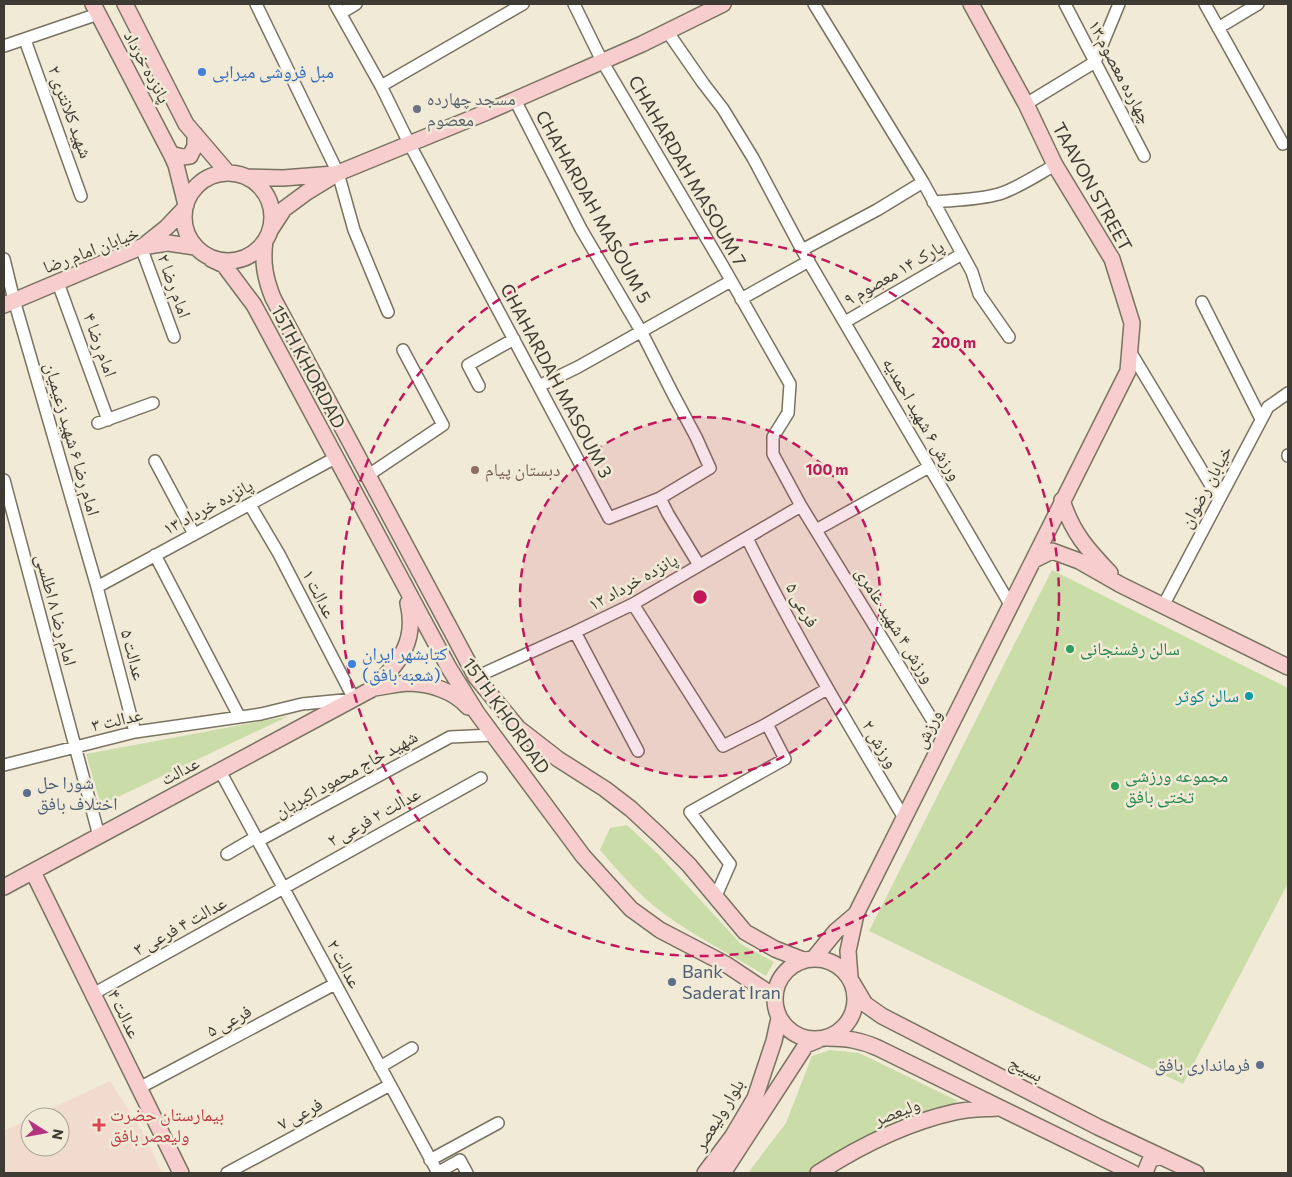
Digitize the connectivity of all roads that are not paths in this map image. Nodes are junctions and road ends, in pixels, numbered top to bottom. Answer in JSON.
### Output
{"nodes":[{"id":1,"x":125,"y":4,"type":"edge"},
{"id":2,"x":256,"y":4,"type":"edge"},
{"id":3,"x":356,"y":4,"type":"edge"},
{"id":4,"x":524,"y":4,"type":"edge"},
{"id":5,"x":574,"y":4,"type":"edge"},
{"id":6,"x":723,"y":4,"type":"edge"},
{"id":7,"x":814,"y":4,"type":"edge"},
{"id":8,"x":971,"y":4,"type":"edge"},
{"id":9,"x":1065,"y":4,"type":"edge"},
{"id":10,"x":1119,"y":4,"type":"edge"},
{"id":11,"x":1205,"y":4,"type":"edge"},
{"id":12,"x":1258,"y":4,"type":"edge"},
{"id":13,"x":706,"y":7,"type":"edge"},
{"id":14,"x":338,"y":8,"type":"edge"},
{"id":15,"x":96,"y":9,"type":"edge"},
{"id":16,"x":1218,"y":28,"type":"junction"},
{"id":17,"x":667,"y":31,"type":"junction"},
{"id":18,"x":25,"y":40,"type":"junction"},
{"id":19,"x":4,"y":46,"type":"edge"},
{"id":20,"x":602,"y":61,"type":"junction"},
{"id":21,"x":1095,"y":62,"type":"junction"},
{"id":22,"x":382,"y":86,"type":"junction"},
{"id":23,"x":515,"y":100,"type":"junction"},
{"id":24,"x":1026,"y":104,"type":"junction"},
{"id":25,"x":195,"y":134,"type":"junction"},
{"id":26,"x":409,"y":143,"type":"junction"},
{"id":27,"x":1283,"y":144,"type":"dead end"},
{"id":28,"x":171,"y":154,"type":"junction"},
{"id":29,"x":1144,"y":156,"type":"dead end"},
{"id":30,"x":1054,"y":165,"type":"junction"},
{"id":31,"x":228,"y":173,"type":"junction"},
{"id":32,"x":338,"y":173,"type":"junction"},
{"id":33,"x":247,"y":177,"type":"junction"},
{"id":34,"x":923,"y":182,"type":"junction"},
{"id":35,"x":81,"y":196,"type":"dead end"},
{"id":36,"x":933,"y":202,"type":"junction"},
{"id":37,"x":185,"y":207,"type":"junction"},
{"id":38,"x":268,"y":235,"type":"junction"},
{"id":39,"x":195,"y":247,"type":"junction"},
{"id":40,"x":141,"y":248,"type":"junction"},
{"id":41,"x":802,"y":250,"type":"junction"},
{"id":42,"x":962,"y":254,"type":"junction"},
{"id":43,"x":4,"y":259,"type":"edge"},
{"id":44,"x":212,"y":259,"type":"junction"},
{"id":45,"x":809,"y":261,"type":"junction"},
{"id":46,"x":731,"y":281,"type":"junction"},
{"id":47,"x":58,"y":283,"type":"junction"},
{"id":48,"x":741,"y":299,"type":"junction"},
{"id":49,"x":9,"y":302,"type":"edge"},
{"id":50,"x":1202,"y":302,"type":"dead end"},
{"id":51,"x":388,"y":312,"type":"dead end"},
{"id":52,"x":844,"y":322,"type":"junction"},
{"id":53,"x":641,"y":330,"type":"junction"},
{"id":54,"x":174,"y":337,"type":"dead end"},
{"id":55,"x":1009,"y":337,"type":"dead end"},
{"id":56,"x":514,"y":340,"type":"junction"},
{"id":57,"x":403,"y":350,"type":"dead end"},
{"id":58,"x":1130,"y":351,"type":"junction"},
{"id":59,"x":480,"y":386,"type":"dead end"},
{"id":60,"x":539,"y":386,"type":"junction"},
{"id":61,"x":1288,"y":393,"type":"edge"},
{"id":62,"x":154,"y":403,"type":"dead end"},
{"id":63,"x":1261,"y":419,"type":"junction"},
{"id":64,"x":335,"y":458,"type":"junction"},
{"id":65,"x":154,"y":461,"type":"dead end"},
{"id":66,"x":929,"y":467,"type":"junction"},
{"id":67,"x":367,"y":476,"type":"junction"},
{"id":68,"x":4,"y":480,"type":"edge"},
{"id":69,"x":660,"y":498,"type":"junction"},
{"id":70,"x":1219,"y":499,"type":"junction"},
{"id":71,"x":1062,"y":500,"type":"junction"},
{"id":72,"x":250,"y":505,"type":"junction"},
{"id":73,"x":802,"y":506,"type":"junction"},
{"id":74,"x":816,"y":530,"type":"junction"},
{"id":75,"x":194,"y":534,"type":"junction"},
{"id":76,"x":747,"y":538,"type":"junction"},
{"id":77,"x":155,"y":555,"type":"junction"},
{"id":78,"x":1034,"y":560,"type":"junction"},
{"id":79,"x":699,"y":565,"type":"junction"},
{"id":80,"x":404,"y":585,"type":"junction"},
{"id":81,"x":1121,"y":585,"type":"junction"},
{"id":82,"x":97,"y":587,"type":"junction"},
{"id":83,"x":632,"y":604,"type":"junction"},
{"id":84,"x":1011,"y":606,"type":"junction"},
{"id":85,"x":1163,"y":606,"type":"junction"},
{"id":86,"x":575,"y":632,"type":"junction"},
{"id":87,"x":1288,"y":668,"type":"edge"},
{"id":88,"x":476,"y":677,"type":"junction"},
{"id":89,"x":374,"y":688,"type":"junction"},
{"id":90,"x":827,"y":689,"type":"junction"},
{"id":91,"x":354,"y":699,"type":"junction"},
{"id":92,"x":239,"y":716,"type":"junction"},
{"id":93,"x":767,"y":724,"type":"junction"},
{"id":94,"x":135,"y":732,"type":"junction"},
{"id":95,"x":492,"y":734,"type":"junction"},
{"id":96,"x":944,"y":738,"type":"junction"},
{"id":97,"x":74,"y":749,"type":"junction"},
{"id":98,"x":638,"y":751,"type":"dead end"},
{"id":99,"x":4,"y":765,"type":"edge"},
{"id":100,"x":220,"y":771,"type":"junction"},
{"id":101,"x":482,"y":778,"type":"dead end"},
{"id":102,"x":904,"y":818,"type":"junction"},
{"id":103,"x":99,"y":836,"type":"junction"},
{"id":104,"x":257,"y":839,"type":"junction"},
{"id":105,"x":227,"y":854,"type":"dead end"},
{"id":106,"x":33,"y":872,"type":"junction"},
{"id":107,"x":4,"y":887,"type":"edge"},
{"id":108,"x":284,"y":888,"type":"junction"},
{"id":109,"x":715,"y":898,"type":"junction"},
{"id":110,"x":856,"y":914,"type":"junction"},
{"id":111,"x":809,"y":959,"type":"junction"},
{"id":112,"x":851,"y":979,"type":"junction"},
{"id":113,"x":336,"y":984,"type":"junction"},
{"id":114,"x":93,"y":994,"type":"junction"},
{"id":115,"x":775,"y":997,"type":"junction"},
{"id":116,"x":779,"y":1018,"type":"junction"},
{"id":117,"x":822,"y":1039,"type":"junction"},
{"id":118,"x":412,"y":1048,"type":"dead end"},
{"id":119,"x":380,"y":1067,"type":"junction"},
{"id":120,"x":390,"y":1085,"type":"junction"},
{"id":121,"x":140,"y":1088,"type":"junction"},
{"id":122,"x":998,"y":1108,"type":"junction"},
{"id":123,"x":498,"y":1123,"type":"dead end"},
{"id":124,"x":1098,"y":1127,"type":"junction"},
{"id":125,"x":1085,"y":1150,"type":"junction"},
{"id":126,"x":1160,"y":1156,"type":"junction"},
{"id":127,"x":430,"y":1160,"type":"junction"},
{"id":128,"x":181,"y":1173,"type":"edge"},
{"id":129,"x":226,"y":1173,"type":"edge"},
{"id":130,"x":437,"y":1173,"type":"edge"},
{"id":131,"x":467,"y":1173,"type":"edge"},
{"id":132,"x":704,"y":1173,"type":"edge"},
{"id":133,"x":723,"y":1173,"type":"edge"},
{"id":134,"x":818,"y":1173,"type":"edge"},
{"id":135,"x":1133,"y":1173,"type":"edge"},
{"id":136,"x":1146,"y":1173,"type":"edge"},
{"id":137,"x":1196,"y":1173,"type":"edge"}],
"edges":[{"from":1,"to":25,"type":"main road"},
{"from":2,"to":32,"type":"street"},
{"from":3,"to":14,"type":"street"},
{"from":4,"to":22,"type":"street"},
{"from":5,"to":20,"type":"street","name":"CHAHARDAH MASOUM 7"},
{"from":6,"to":13,"type":"main road"},
{"from":7,"to":34,"type":"street"},
{"from":8,"to":24,"type":"main road","name":"TAAVON STREET"},
{"from":9,"to":21,"type":"street","name":"چهارده معصوم ۱۳"},
{"from":10,"to":21,"type":"street"},
{"from":11,"to":16,"type":"street"},
{"from":12,"to":16,"type":"street"},
{"from":13,"to":17,"type":"main road"},
{"from":14,"to":22,"type":"street","name":"CHAHARDAH MASOUM 3"},
{"from":15,"to":18,"type":"street"},
{"from":15,"to":28,"type":"main road","name":"پانزده خرداد"},
{"from":16,"to":27,"type":"street"},
{"from":17,"to":20,"type":"main road"},
{"from":17,"to":41,"type":"street","name":"ورزش ۶ شهید احمدیه"},
{"from":18,"to":19,"type":"street"},
{"from":18,"to":35,"type":"street","name":"شهید کلانتری ۲"},
{"from":20,"to":23,"type":"main road"},
{"from":20,"to":46,"type":"street","name":"CHAHARDAH MASOUM 7"},
{"from":21,"to":24,"type":"street"},
{"from":21,"to":29,"type":"street","name":"چهارده معصوم ۱۳"},
{"from":22,"to":26,"type":"street","name":"CHAHARDAH MASOUM 3"},
{"from":23,"to":26,"type":"main road"},
{"from":23,"to":53,"type":"street","name":"CHAHARDAH MASOUM 5"},
{"from":24,"to":30,"type":"main road","name":"TAAVON STREET"},
{"from":25,"to":28,"type":"main road"},
{"from":25,"to":31,"type":"main road"},
{"from":26,"to":32,"type":"main road"},
{"from":26,"to":56,"type":"street","name":"CHAHARDAH MASOUM 3"},
{"from":28,"to":37,"type":"main road","name":"پانزده خرداد"},
{"from":30,"to":36,"type":"street"},
{"from":30,"to":58,"type":"main road","name":"TAAVON STREET"},
{"from":31,"to":33,"type":"main road"},
{"from":31,"to":37,"type":"main road"},
{"from":32,"to":33,"type":"main road"},
{"from":32,"to":38,"type":"main road"},
{"from":32,"to":51,"type":"street"},
{"from":33,"to":38,"type":"main road"},
{"from":34,"to":36,"type":"street"},
{"from":34,"to":41,"type":"street"},
{"from":36,"to":42,"type":"street"},
{"from":37,"to":39,"type":"main road"},
{"from":37,"to":40,"type":"main road"},
{"from":38,"to":44,"type":"main road"},
{"from":38,"to":67,"type":"main road","name":"15TH KHORDAD"},
{"from":39,"to":40,"type":"main road","name":"خیابان امام رضا"},
{"from":39,"to":44,"type":"main road"},
{"from":40,"to":47,"type":"main road","name":"خیابان امام رضا"},
{"from":40,"to":54,"type":"street","name":"امام رضا ۲"},
{"from":41,"to":45,"type":"street","name":"ورزش ۶ شهید احمدیه"},
{"from":42,"to":52,"type":"street","name":"پارک ۱۴ معصوم ۹"},
{"from":42,"to":55,"type":"street"},
{"from":43,"to":49,"type":"street","name":"امام رضا ۶ شهید زعیمیان"},
{"from":44,"to":64,"type":"main road","name":"15TH KHORDAD"},
{"from":45,"to":48,"type":"street"},
{"from":45,"to":52,"type":"street","name":"ورزش ۶ شهید احمدیه"},
{"from":46,"to":48,"type":"street","name":"CHAHARDAH MASOUM 7"},
{"from":46,"to":53,"type":"street"},
{"from":47,"to":49,"type":"main road","name":"خیابان امام رضا"},
{"from":47,"to":62,"type":"street","name":"امام رضا ۴"},
{"from":48,"to":73,"type":"street","name":"CHAHARDAH MASOUM 7"},
{"from":49,"to":82,"type":"street","name":"امام رضا ۶ شهید زعیمیان"},
{"from":50,"to":63,"type":"street"},
{"from":52,"to":66,"type":"street","name":"ورزش ۶ شهید احمدیه"},
{"from":53,"to":60,"type":"street"},
{"from":53,"to":69,"type":"street","name":"CHAHARDAH MASOUM 5"},
{"from":56,"to":59,"type":"street"},
{"from":56,"to":60,"type":"street","name":"CHAHARDAH MASOUM 3"},
{"from":57,"to":67,"type":"street"},
{"from":58,"to":70,"type":"street"},
{"from":58,"to":71,"type":"main road","name":"TAAVON STREET"},
{"from":60,"to":69,"type":"street","name":"CHAHARDAH MASOUM 3"},
{"from":61,"to":63,"type":"street","name":"خیابان رضوان"},
{"from":63,"to":70,"type":"street","name":"خیابان رضوان"},
{"from":64,"to":72,"type":"street","name":"پانزده خرداد ۱۳"},
{"from":64,"to":80,"type":"main road","name":"15TH KHORDAD"},
{"from":65,"to":75,"type":"street"},
{"from":66,"to":74,"type":"street"},
{"from":66,"to":84,"type":"street","name":"ورزش ۶ شهید احمدیه"},
{"from":67,"to":88,"type":"main road","name":"15TH KHORDAD"},
{"from":68,"to":97,"type":"street","name":"امام رضا ۸ اطلسی"},
{"from":69,"to":79,"type":"street"},
{"from":70,"to":85,"type":"street","name":"خیابان رضوان"},
{"from":71,"to":78,"type":"main road","name":"TAAVON STREET"},
{"from":71,"to":81,"type":"main road"},
{"from":72,"to":75,"type":"street","name":"پانزده خرداد ۱۳"},
{"from":72,"to":91,"type":"street","name":"عدالت ۱"},
{"from":73,"to":74,"type":"street","name":"ورزش ۴ شهید عامری"},
{"from":73,"to":76,"type":"street","name":"پانزده خرداد ۱۲"},
{"from":74,"to":96,"type":"street","name":"ورزش ۴ شهید عامری"},
{"from":75,"to":77,"type":"street","name":"پانزده خرداد ۱۳"},
{"from":76,"to":79,"type":"street","name":"پانزده خرداد ۱۲"},
{"from":76,"to":90,"type":"street","name":"فرعی ۵"},
{"from":77,"to":82,"type":"street","name":"پانزده خرداد ۱۳"},
{"from":77,"to":92,"type":"street"},
{"from":78,"to":81,"type":"main road"},
{"from":78,"to":84,"type":"main road","name":"ورزش"},
{"from":79,"to":83,"type":"street","name":"پانزده خرداد ۱۲"},
{"from":80,"to":89,"type":"main road","name":"عدالت"},
{"from":80,"to":95,"type":"main road","name":"15TH KHORDAD"},
{"from":81,"to":85,"type":"main road"},
{"from":82,"to":94,"type":"street","name":"عدالت ۵"},
{"from":83,"to":86,"type":"street","name":"پانزده خرداد ۱۲"},
{"from":83,"to":93,"type":"street"},
{"from":84,"to":96,"type":"main road","name":"ورزش"},
{"from":85,"to":87,"type":"main road"},
{"from":86,"to":88,"type":"street","name":"پانزده خرداد ۱۲"},
{"from":86,"to":98,"type":"street"},
{"from":88,"to":109,"type":"main road","name":"15TH KHORDAD"},
{"from":89,"to":91,"type":"main road","name":"عدالت"},
{"from":89,"to":95,"type":"main road","name":"عدالت"},
{"from":90,"to":93,"type":"street"},
{"from":90,"to":102,"type":"street","name":"ورزش ۲"},
{"from":91,"to":92,"type":"street","name":"عدالت ۳"},
{"from":91,"to":100,"type":"main road","name":"عدالت"},
{"from":92,"to":94,"type":"street","name":"عدالت ۳"},
{"from":93,"to":109,"type":"street"},
{"from":94,"to":97,"type":"street","name":"عدالت ۳"},
{"from":95,"to":104,"type":"street","name":"شهید حاج محمود اکبریان"},
{"from":95,"to":115,"type":"main road","name":"15TH KHORDAD"},
{"from":96,"to":102,"type":"main road","name":"ورزش"},
{"from":97,"to":99,"type":"street","name":"عدالت ۳"},
{"from":97,"to":103,"type":"street","name":"امام رضا ۸ اطلسی"},
{"from":100,"to":103,"type":"main road","name":"عدالت"},
{"from":100,"to":104,"type":"street","name":"عدالت ۲"},
{"from":101,"to":108,"type":"street","name":"عدالت ۲ فرعی ۲"},
{"from":102,"to":110,"type":"main road","name":"ورزش"},
{"from":103,"to":106,"type":"main road","name":"عدالت"},
{"from":104,"to":105,"type":"street","name":"شهید حاج محمود اکبریان"},
{"from":104,"to":108,"type":"street","name":"عدالت ۲"},
{"from":106,"to":107,"type":"main road","name":"عدالت"},
{"from":106,"to":114,"type":"main road","name":"عدالت ۴"},
{"from":108,"to":113,"type":"street","name":"عدالت ۲"},
{"from":108,"to":114,"type":"street","name":"عدالت ۴ فرعی ۳"},
{"from":109,"to":111,"type":"main road","name":"15TH KHORDAD"},
{"from":110,"to":111,"type":"main road","name":"ورزش"},
{"from":110,"to":112,"type":"main road","name":"ورزش"},
{"from":111,"to":112,"type":"main road"},
{"from":111,"to":115,"type":"main road"},
{"from":112,"to":117,"type":"main road"},
{"from":112,"to":124,"type":"main road","name":"بسیج"},
{"from":113,"to":119,"type":"street","name":"عدالت ۲"},
{"from":113,"to":121,"type":"street","name":"فرعی ۵"},
{"from":114,"to":121,"type":"main road","name":"عدالت ۴"},
{"from":115,"to":116,"type":"main road"},
{"from":116,"to":117,"type":"main road"},
{"from":116,"to":132,"type":"main road","name":"بلوار ولیعصر"},
{"from":117,"to":122,"type":"main road"},
{"from":117,"to":133,"type":"main road"},
{"from":118,"to":119,"type":"street"},
{"from":119,"to":120,"type":"street","name":"عدالت ۲"},
{"from":120,"to":127,"type":"street","name":"عدالت ۲"},
{"from":120,"to":129,"type":"street","name":"فرعی ۷"},
{"from":121,"to":128,"type":"main road","name":"عدالت ۴"},
{"from":122,"to":125,"type":"main road"},
{"from":122,"to":134,"type":"main road","name":"ولیعصر"},
{"from":123,"to":127,"type":"street"},
{"from":124,"to":125,"type":"main road"},
{"from":124,"to":126,"type":"main road","name":"بسیج"},
{"from":125,"to":135,"type":"main road"},
{"from":126,"to":136,"type":"main road"},
{"from":126,"to":137,"type":"main road","name":"بسیج"},
{"from":127,"to":130,"type":"street","name":"عدالت ۲"},
{"from":130,"to":131,"type":"street"}]}
